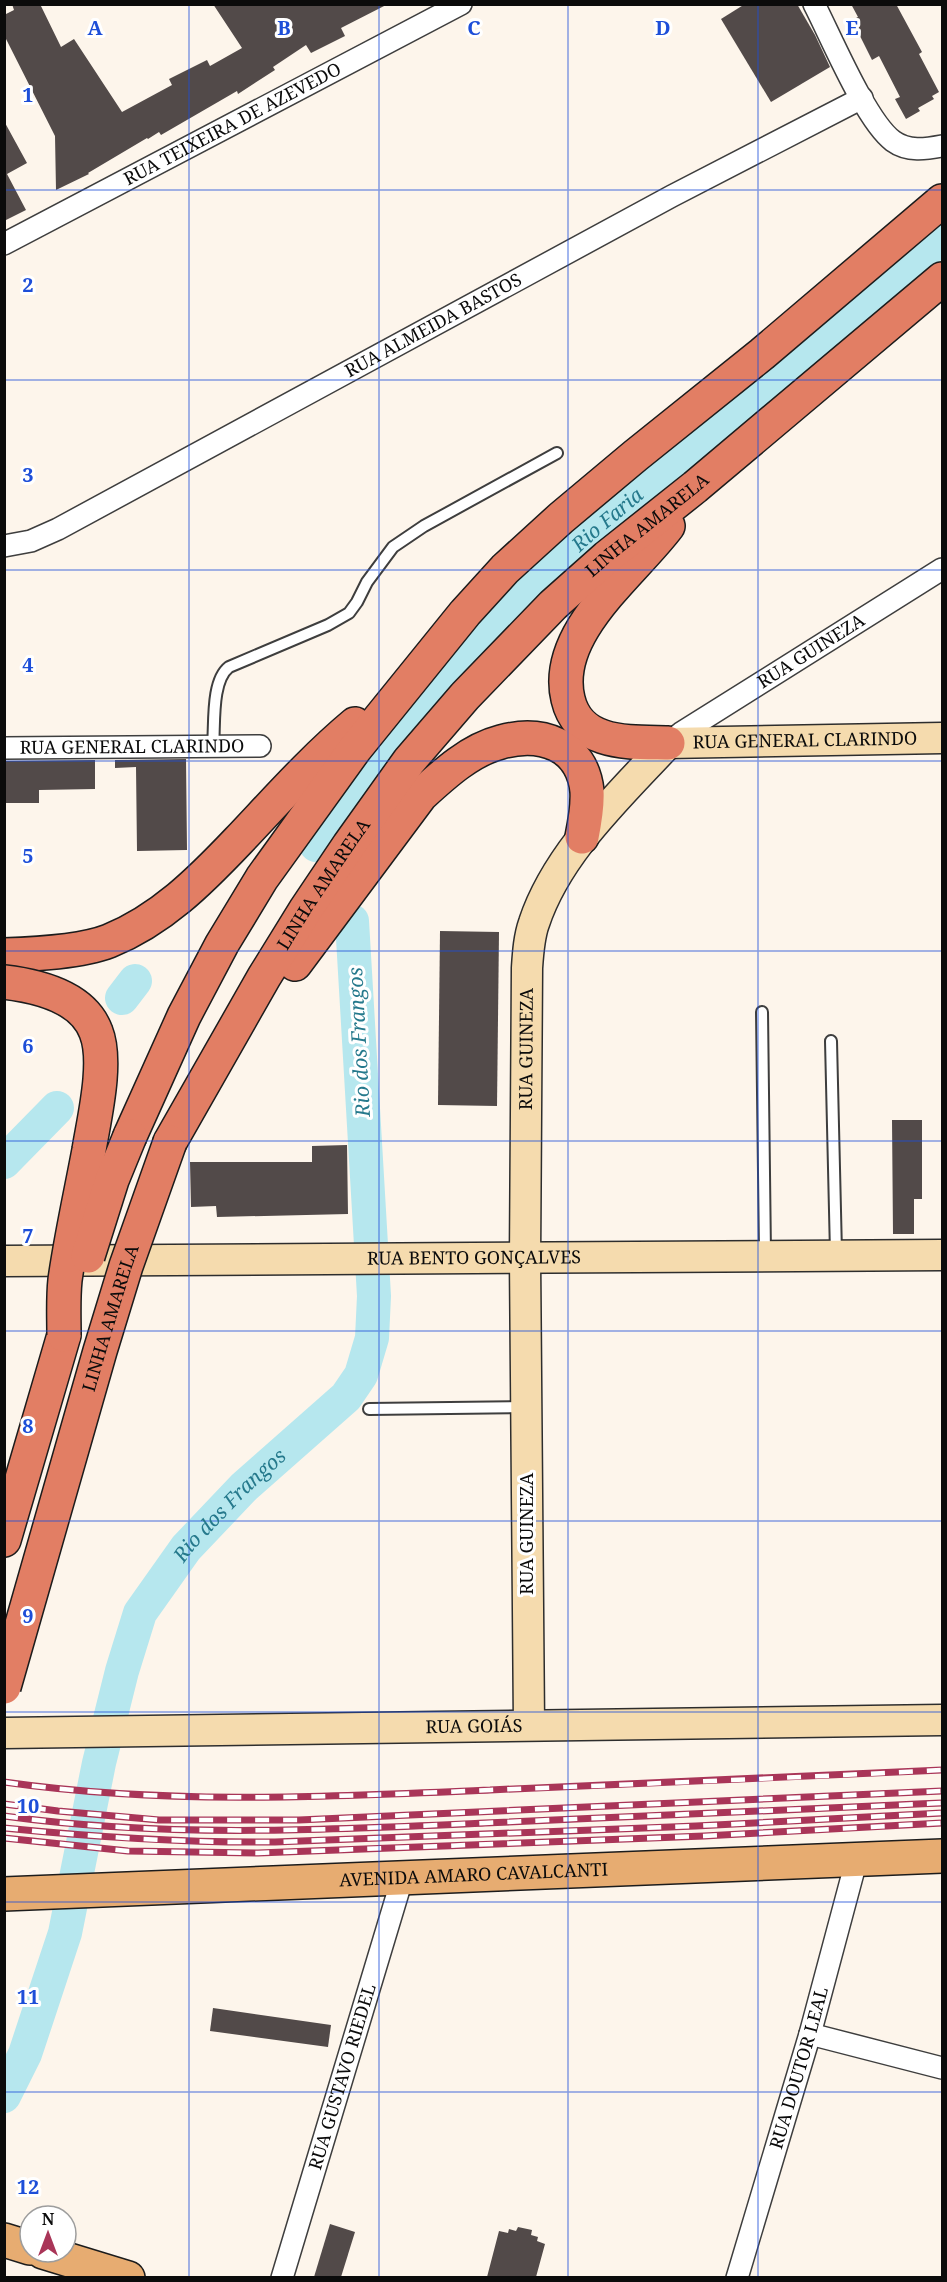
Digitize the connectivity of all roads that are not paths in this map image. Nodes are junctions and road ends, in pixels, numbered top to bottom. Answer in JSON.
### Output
{"nodes":[{"id":1,"x":461,"y":4,"type":"edge"},
{"id":2,"x":814,"y":4,"type":"edge"},
{"id":3,"x":862,"y":98,"type":"junction"},
{"id":4,"x":942,"y":146,"type":"edge"},
{"id":5,"x":942,"y":201,"type":"edge"},
{"id":6,"x":4,"y":244,"type":"edge"},
{"id":7,"x":942,"y":279,"type":"edge"},
{"id":8,"x":557,"y":453,"type":"dead end"},
{"id":9,"x":695,"y":487,"type":"junction"},
{"id":10,"x":4,"y":546,"type":"edge"},
{"id":11,"x":942,"y":569,"type":"edge"},
{"id":12,"x":408,"y":682,"type":"junction"},
{"id":13,"x":942,"y":738,"type":"edge"},
{"id":14,"x":668,"y":743,"type":"junction"},
{"id":15,"x":213,"y":746,"type":"junction"},
{"id":16,"x":260,"y":746,"type":"dead end"},
{"id":17,"x":4,"y":748,"type":"edge"},
{"id":18,"x":582,"y":837,"type":"junction"},
{"id":19,"x":4,"y":955,"type":"edge"},
{"id":20,"x":4,"y":982,"type":"edge"},
{"id":21,"x":762,"y":1012,"type":"dead end"},
{"id":22,"x":831,"y":1041,"type":"dead end"},
{"id":23,"x":223,"y":1051,"type":"junction"},
{"id":24,"x":942,"y":1255,"type":"edge"},
{"id":25,"x":836,"y":1256,"type":"junction"},
{"id":26,"x":765,"y":1257,"type":"junction"},
{"id":27,"x":525,"y":1258,"type":"junction"},
{"id":28,"x":4,"y":1261,"type":"edge"},
{"id":29,"x":64,"y":1335,"type":"junction"},
{"id":30,"x":526,"y":1407,"type":"junction"},
{"id":31,"x":369,"y":1409,"type":"dead end"},
{"id":32,"x":4,"y":1540,"type":"edge"},
{"id":33,"x":4,"y":1687,"type":"edge"},
{"id":34,"x":942,"y":1720,"type":"edge"},
{"id":35,"x":529,"y":1725,"type":"junction"},
{"id":36,"x":4,"y":1733,"type":"edge"},
{"id":37,"x":942,"y":1856,"type":"edge"},
{"id":38,"x":857,"y":1858,"type":"junction"},
{"id":39,"x":403,"y":1876,"type":"junction"},
{"id":40,"x":73,"y":1890,"type":"junction"},
{"id":41,"x":4,"y":1894,"type":"edge"},
{"id":42,"x":4,"y":1902,"type":"edge"},
{"id":43,"x":810,"y":2034,"type":"junction"},
{"id":44,"x":942,"y":2068,"type":"edge"},
{"id":45,"x":78,"y":2262,"type":"edge"},
{"id":46,"x":128,"y":2277,"type":"edge"},
{"id":47,"x":282,"y":2277,"type":"edge"},
{"id":48,"x":737,"y":2277,"type":"edge"}],
"edges":[{"from":1,"to":6,"type":"street","name":"RUA TEIXEIRA DE AZEVEDO"},
{"from":2,"to":3,"type":"street"},
{"from":3,"to":4,"type":"street"},
{"from":3,"to":10,"type":"street","name":"RUA ALMEIDA BASTOS"},
{"from":5,"to":12,"type":"highway"},
{"from":7,"to":9,"type":"highway","name":"LINHA AMARELA"},
{"from":8,"to":15,"type":"lane"},
{"from":9,"to":14,"type":"highway"},
{"from":9,"to":23,"type":"highway","name":"LINHA AMARELA"},
{"from":11,"to":14,"type":"street","name":"RUA GUINEZA"},
{"from":12,"to":19,"type":"highway"},
{"from":12,"to":29,"type":"highway","bridge":true},
{"from":13,"to":14,"type":"street","name":"RUA GENERAL CLARINDO"},
{"from":14,"to":18,"type":"street","name":"RUA GUINEZA"},
{"from":15,"to":16,"type":"street","name":"RUA GENERAL CLARINDO"},
{"from":15,"to":17,"type":"street","name":"RUA GENERAL CLARINDO"},
{"from":18,"to":23,"type":"highway"},
{"from":18,"to":27,"type":"street","name":"RUA GUINEZA"},
{"from":20,"to":29,"type":"highway","bridge":true},
{"from":21,"to":26,"type":"lane"},
{"from":22,"to":25,"type":"lane"},
{"from":23,"to":33,"type":"highway","name":"LINHA AMARELA","bridge":true},
{"from":24,"to":25,"type":"street","name":"RUA BENTO GONÇALVES"},
{"from":25,"to":26,"type":"street","name":"RUA BENTO GONÇALVES"},
{"from":26,"to":27,"type":"street","name":"RUA BENTO GONÇALVES"},
{"from":27,"to":28,"type":"street","name":"RUA BENTO GONÇALVES"},
{"from":27,"to":30,"type":"street","name":"RUA GUINEZA"},
{"from":29,"to":32,"type":"highway"},
{"from":30,"to":31,"type":"lane"},
{"from":30,"to":35,"type":"street","name":"RUA GUINEZA"},
{"from":34,"to":35,"type":"street","name":"RUA GOIÁS"},
{"from":35,"to":36,"type":"street","name":"RUA GOIÁS"},
{"from":37,"to":38,"type":"main road","name":"AVENIDA AMARO CAVALCANTI"},
{"from":38,"to":39,"type":"main road","name":"AVENIDA AMARO CAVALCANTI"},
{"from":38,"to":43,"type":"street","name":"RUA DOUTOR LEAL"},
{"from":39,"to":40,"type":"main road","name":"AVENIDA AMARO CAVALCANTI"},
{"from":39,"to":47,"type":"street","name":"RUA GUSTAVO RIEDEL"},
{"from":40,"to":41,"type":"main road","name":"AVENIDA AMARO CAVALCANTI"},
{"from":40,"to":42,"type":"main road"},
{"from":43,"to":44,"type":"street"},
{"from":43,"to":48,"type":"street","name":"RUA DOUTOR LEAL"},
{"from":45,"to":46,"type":"main road"}]}
